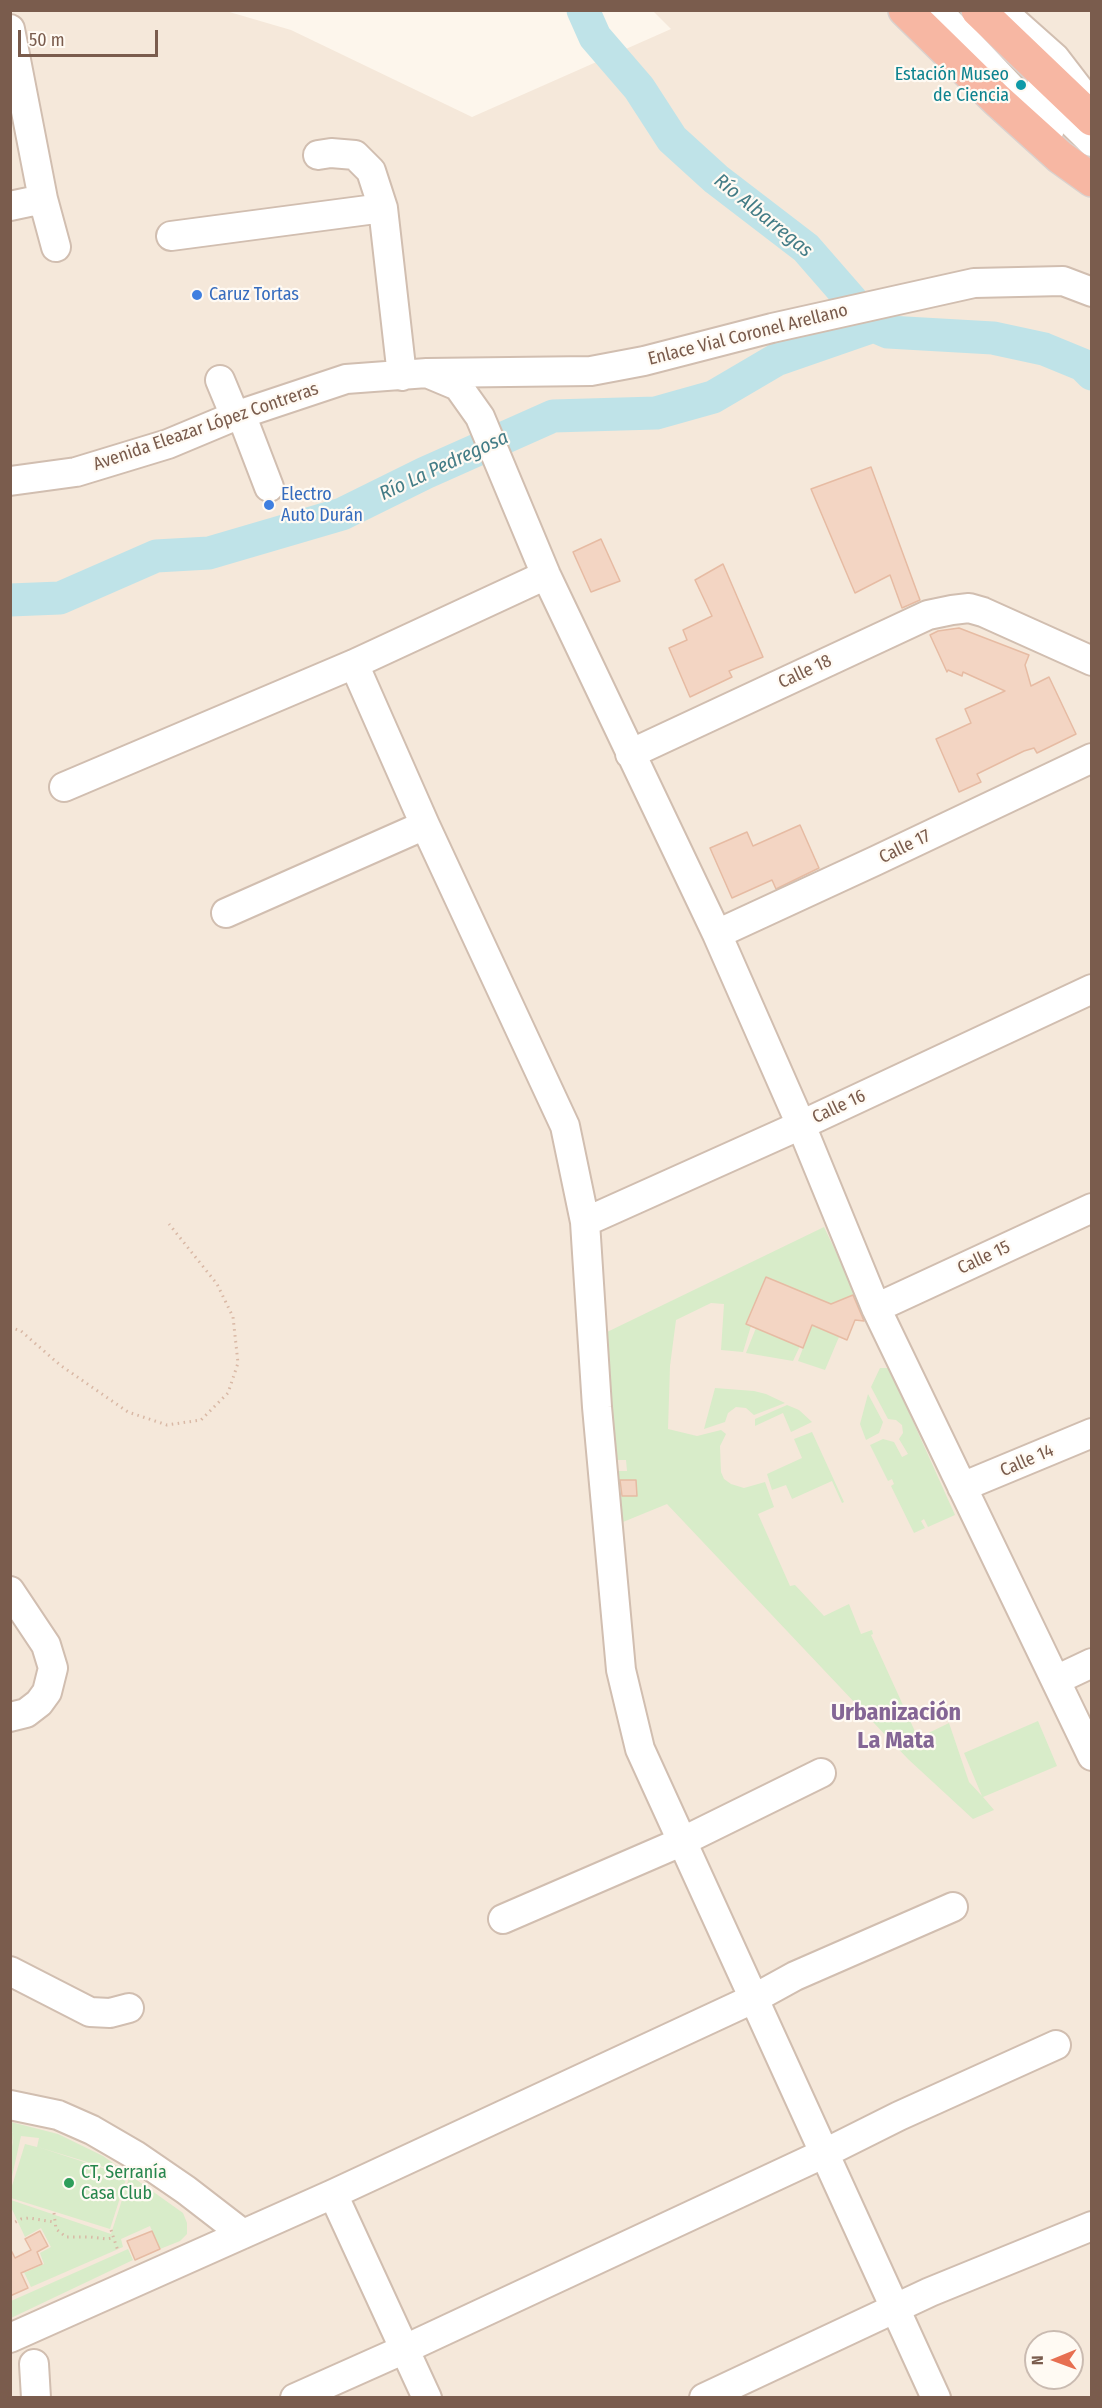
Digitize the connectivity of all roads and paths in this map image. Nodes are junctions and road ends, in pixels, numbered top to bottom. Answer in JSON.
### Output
{"nodes":[{"id":1,"x":905,"y":10,"type":"edge"},
{"id":2,"x":978,"y":10,"type":"edge"},
{"id":3,"x":1001,"y":10,"type":"edge"},
{"id":4,"x":946,"y":18,"type":"edge"},
{"id":5,"x":10,"y":29,"type":"edge"},
{"id":6,"x":1091,"y":126,"type":"edge"},
{"id":7,"x":318,"y":155,"type":"dead end"},
{"id":8,"x":1092,"y":166,"type":"edge"},
{"id":9,"x":1092,"y":180,"type":"edge"},
{"id":10,"x":43,"y":199,"type":"junction"},
{"id":11,"x":10,"y":206,"type":"edge"},
{"id":12,"x":383,"y":208,"type":"junction"},
{"id":13,"x":171,"y":236,"type":"dead end"},
{"id":14,"x":56,"y":247,"type":"dead end"},
{"id":15,"x":1092,"y":292,"type":"edge"},
{"id":16,"x":414,"y":374,"type":"junction"},
{"id":17,"x":220,"y":380,"type":"dead end"},
{"id":18,"x":238,"y":415,"type":"junction"},
{"id":19,"x":10,"y":481,"type":"edge"},
{"id":20,"x":269,"y":487,"type":"dead end"},
{"id":21,"x":546,"y":575,"type":"junction"},
{"id":22,"x":1092,"y":661,"type":"edge"},
{"id":23,"x":354,"y":664,"type":"junction"},
{"id":24,"x":630,"y":753,"type":"junction"},
{"id":25,"x":1092,"y":758,"type":"edge"},
{"id":26,"x":64,"y":787,"type":"dead end"},
{"id":27,"x":425,"y":825,"type":"junction"},
{"id":28,"x":226,"y":913,"type":"dead end"},
{"id":29,"x":717,"y":934,"type":"junction"},
{"id":30,"x":1092,"y":989,"type":"edge"},
{"id":31,"x":801,"y":1125,"type":"junction"},
{"id":32,"x":1092,"y":1208,"type":"edge"},
{"id":33,"x":585,"y":1222,"type":"junction"},
{"id":34,"x":169,"y":1224,"type":"dead end"},
{"id":35,"x":876,"y":1308,"type":"junction"},
{"id":36,"x":10,"y":1327,"type":"edge"},
{"id":37,"x":1092,"y":1433,"type":"edge"},
{"id":38,"x":962,"y":1487,"type":"junction"},
{"id":39,"x":10,"y":1592,"type":"edge"},
{"id":40,"x":1092,"y":1663,"type":"edge"},
{"id":41,"x":1056,"y":1680,"type":"junction"},
{"id":42,"x":10,"y":1718,"type":"edge"},
{"id":43,"x":1092,"y":1756,"type":"edge"},
{"id":44,"x":821,"y":1773,"type":"dead end"},
{"id":45,"x":681,"y":1842,"type":"junction"},
{"id":46,"x":953,"y":1907,"type":"dead end"},
{"id":47,"x":503,"y":1919,"type":"dead end"},
{"id":48,"x":10,"y":1971,"type":"edge"},
{"id":49,"x":755,"y":1998,"type":"junction"},
{"id":50,"x":129,"y":2008,"type":"dead end"},
{"id":51,"x":1056,"y":2045,"type":"dead end"},
{"id":52,"x":10,"y":2104,"type":"edge"},
{"id":53,"x":825,"y":2153,"type":"junction"},
{"id":54,"x":333,"y":2194,"type":"junction"},
{"id":55,"x":54,"y":2213,"type":"dead end"},
{"id":56,"x":54,"y":2222,"type":"junction"},
{"id":57,"x":10,"y":2225,"type":"edge"},
{"id":58,"x":1092,"y":2226,"type":"edge"},
{"id":59,"x":111,"y":2230,"type":"dead end"},
{"id":60,"x":243,"y":2234,"type":"junction"},
{"id":61,"x":112,"y":2238,"type":"junction"},
{"id":62,"x":118,"y":2251,"type":"dead end"},
{"id":63,"x":896,"y":2308,"type":"junction"},
{"id":64,"x":10,"y":2338,"type":"edge"},
{"id":65,"x":405,"y":2349,"type":"junction"},
{"id":66,"x":34,"y":2364,"type":"dead end"},
{"id":67,"x":36,"y":2397,"type":"edge"},
{"id":68,"x":295,"y":2397,"type":"edge"},
{"id":69,"x":427,"y":2397,"type":"edge"},
{"id":70,"x":704,"y":2397,"type":"edge"},
{"id":71,"x":936,"y":2397,"type":"edge"}],
"edges":[{"from":1,"to":4,"type":"highway"},
{"from":2,"to":6,"type":"highway"},
{"from":3,"to":6,"type":"street"},
{"from":4,"to":6,"type":"street"},
{"from":4,"to":8,"type":"street"},
{"from":4,"to":9,"type":"highway"},
{"from":5,"to":10,"type":"street"},
{"from":7,"to":12,"type":"street"},
{"from":10,"to":11,"type":"street"},
{"from":10,"to":14,"type":"street"},
{"from":12,"to":13,"type":"street"},
{"from":12,"to":16,"type":"street"},
{"from":15,"to":16,"type":"street","name":"Enlace Vial Coronel Arellano"},
{"from":16,"to":18,"type":"street","name":"Avenida Eleazar López Contreras"},
{"from":16,"to":21,"type":"street"},
{"from":17,"to":18,"type":"street"},
{"from":18,"to":19,"type":"street","name":"Avenida Eleazar López Contreras"},
{"from":18,"to":20,"type":"street"},
{"from":21,"to":23,"type":"street"},
{"from":21,"to":24,"type":"street"},
{"from":22,"to":24,"type":"street","name":"Calle 18"},
{"from":23,"to":26,"type":"street"},
{"from":23,"to":27,"type":"street"},
{"from":24,"to":29,"type":"street"},
{"from":25,"to":29,"type":"street","name":"Calle 17"},
{"from":27,"to":28,"type":"street"},
{"from":27,"to":33,"type":"street"},
{"from":29,"to":31,"type":"street"},
{"from":30,"to":31,"type":"street","name":"Calle 16"},
{"from":31,"to":33,"type":"street","name":"Calle 16"},
{"from":31,"to":35,"type":"street"},
{"from":32,"to":35,"type":"street","name":"Calle 15"},
{"from":33,"to":45,"type":"street"},
{"from":34,"to":36,"type":"path"},
{"from":35,"to":38,"type":"street"},
{"from":37,"to":38,"type":"street","name":"Calle 14"},
{"from":38,"to":41,"type":"street"},
{"from":39,"to":42,"type":"street"},
{"from":40,"to":41,"type":"street"},
{"from":41,"to":43,"type":"street"},
{"from":44,"to":45,"type":"street"},
{"from":45,"to":47,"type":"street"},
{"from":45,"to":49,"type":"street"},
{"from":46,"to":49,"type":"street"},
{"from":48,"to":50,"type":"street"},
{"from":49,"to":53,"type":"street"},
{"from":49,"to":54,"type":"street"},
{"from":51,"to":53,"type":"street"},
{"from":52,"to":60,"type":"street"},
{"from":53,"to":63,"type":"street"},
{"from":53,"to":65,"type":"street"},
{"from":54,"to":60,"type":"street"},
{"from":54,"to":65,"type":"street"},
{"from":55,"to":56,"type":"path"},
{"from":56,"to":57,"type":"path"},
{"from":56,"to":61,"type":"path"},
{"from":58,"to":63,"type":"street"},
{"from":59,"to":61,"type":"path"},
{"from":60,"to":64,"type":"street"},
{"from":61,"to":62,"type":"path"},
{"from":63,"to":70,"type":"street"},
{"from":63,"to":71,"type":"street"},
{"from":65,"to":68,"type":"street"},
{"from":65,"to":69,"type":"street"},
{"from":66,"to":67,"type":"street"}]}
